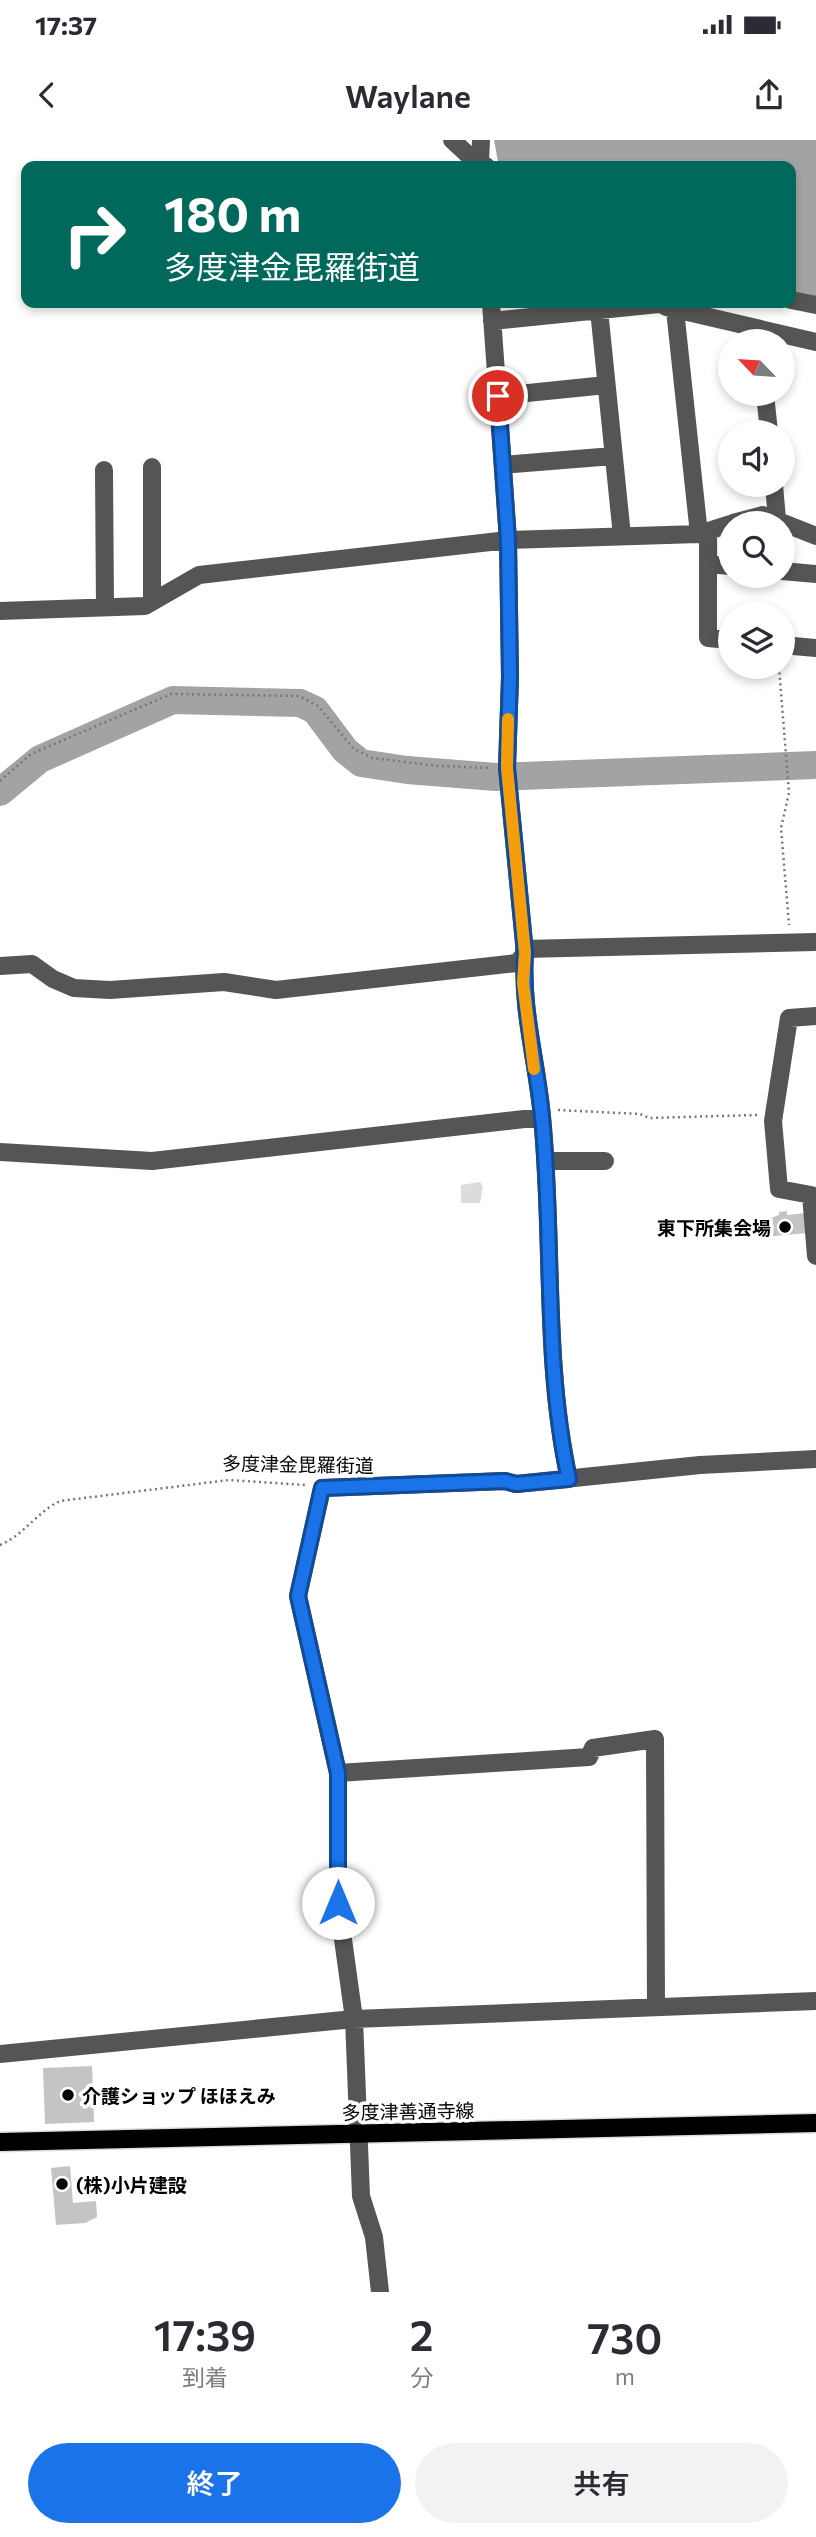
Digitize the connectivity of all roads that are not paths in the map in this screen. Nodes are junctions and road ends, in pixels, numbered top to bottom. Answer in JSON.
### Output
{"nodes":[{"id":1,"x":452,"y":140,"type":"edge"},
{"id":2,"x":481,"y":140,"type":"edge"},
{"id":3,"x":477,"y":161,"type":"edge"},
{"id":4,"x":482,"y":161,"type":"edge"},
{"id":5,"x":796,"y":301,"type":"edge"},
{"id":6,"x":816,"y":305,"type":"edge"},
{"id":7,"x":631,"y":308,"type":"edge"},
{"id":8,"x":663,"y":308,"type":"edge"},
{"id":9,"x":670,"y":308,"type":"edge"},
{"id":10,"x":599,"y":310,"type":"junction"},
{"id":11,"x":491,"y":312,"type":"edge"},
{"id":12,"x":740,"y":329,"type":"edge"},
{"id":13,"x":795,"y":339,"type":"edge"},
{"id":14,"x":816,"y":342,"type":"edge"},
{"id":15,"x":606,"y":385,"type":"junction"},
{"id":16,"x":498,"y":396,"type":"junction"},
{"id":17,"x":613,"y":456,"type":"junction"},
{"id":18,"x":503,"y":465,"type":"junction"},
{"id":19,"x":152,"y":467,"type":"dead end"},
{"id":20,"x":104,"y":470,"type":"dead end"},
{"id":21,"x":795,"y":527,"type":"edge"},
{"id":22,"x":718,"y":528,"type":"edge"},
{"id":23,"x":704,"y":532,"type":"junction"},
{"id":24,"x":622,"y":536,"type":"junction"},
{"id":25,"x":816,"y":536,"type":"edge"},
{"id":26,"x":508,"y":540,"type":"junction"},
{"id":27,"x":709,"y":564,"type":"junction"},
{"id":28,"x":718,"y":565,"type":"edge"},
{"id":29,"x":795,"y":572,"type":"edge"},
{"id":30,"x":816,"y":574,"type":"edge"},
{"id":31,"x":152,"y":602,"type":"junction"},
{"id":32,"x":105,"y":607,"type":"junction"},
{"id":33,"x":0,"y":611,"type":"edge"},
{"id":34,"x":718,"y":639,"type":"edge"},
{"id":35,"x":795,"y":647,"type":"edge"},
{"id":36,"x":816,"y":649,"type":"edge"},
{"id":37,"x":816,"y":942,"type":"edge"},
{"id":38,"x":527,"y":950,"type":"junction"},
{"id":39,"x":0,"y":966,"type":"edge"},
{"id":40,"x":816,"y":1016,"type":"edge"},
{"id":41,"x":541,"y":1113,"type":"junction"},
{"id":42,"x":0,"y":1153,"type":"edge"},
{"id":43,"x":545,"y":1161,"type":"junction"},
{"id":44,"x":605,"y":1161,"type":"dead end"},
{"id":45,"x":816,"y":1256,"type":"edge"},
{"id":46,"x":816,"y":1459,"type":"edge"},
{"id":47,"x":569,"y":1479,"type":"junction"},
{"id":48,"x":338,"y":1773,"type":"junction"},
{"id":49,"x":816,"y":2001,"type":"edge"},
{"id":50,"x":656,"y":2007,"type":"junction"},
{"id":51,"x":354,"y":2020,"type":"junction"},
{"id":52,"x":0,"y":2054,"type":"edge"},
{"id":53,"x":816,"y":2123,"type":"edge"},
{"id":54,"x":356,"y":2134,"type":"junction"},
{"id":55,"x":0,"y":2142,"type":"edge"},
{"id":56,"x":380,"y":2292,"type":"edge"}],
"edges":[{"from":1,"to":3,"type":"street"},
{"from":2,"to":4,"type":"street"},
{"from":5,"to":6,"type":"street"},
{"from":7,"to":10,"type":"street"},
{"from":8,"to":23,"type":"street"},
{"from":9,"to":12,"type":"street"},
{"from":10,"to":11,"type":"street"},
{"from":10,"to":15,"type":"street"},
{"from":11,"to":16,"type":"street"},
{"from":13,"to":14,"type":"street"},
{"from":15,"to":16,"type":"street"},
{"from":15,"to":17,"type":"street"},
{"from":16,"to":18,"type":"street"},
{"from":17,"to":18,"type":"street"},
{"from":17,"to":24,"type":"street"},
{"from":18,"to":26,"type":"street"},
{"from":19,"to":31,"type":"street"},
{"from":20,"to":32,"type":"street"},
{"from":21,"to":25,"type":"street"},
{"from":22,"to":23,"type":"street"},
{"from":23,"to":24,"type":"street"},
{"from":23,"to":27,"type":"street"},
{"from":24,"to":26,"type":"street"},
{"from":26,"to":31,"type":"street"},
{"from":26,"to":38,"type":"street"},
{"from":27,"to":28,"type":"street"},
{"from":27,"to":34,"type":"street"},
{"from":29,"to":30,"type":"street"},
{"from":31,"to":32,"type":"street"},
{"from":32,"to":33,"type":"street"},
{"from":35,"to":36,"type":"street"},
{"from":37,"to":38,"type":"street"},
{"from":38,"to":39,"type":"street"},
{"from":38,"to":41,"type":"street"},
{"from":40,"to":45,"type":"street"},
{"from":41,"to":42,"type":"street"},
{"from":41,"to":43,"type":"street"},
{"from":43,"to":44,"type":"street"},
{"from":43,"to":47,"type":"street"},
{"from":46,"to":47,"type":"street","name":"多度津金毘羅街道"},
{"from":47,"to":48,"type":"street","name":"多度津金毘羅街道"},
{"from":48,"to":50,"type":"street"},
{"from":48,"to":51,"type":"street"},
{"from":49,"to":50,"type":"street"},
{"from":50,"to":51,"type":"street"},
{"from":51,"to":52,"type":"street"},
{"from":51,"to":54,"type":"street"},
{"from":53,"to":54,"type":"main road","name":"多度津善通寺線"},
{"from":54,"to":55,"type":"main road","name":"多度津善通寺線"},
{"from":54,"to":56,"type":"street"}]}
